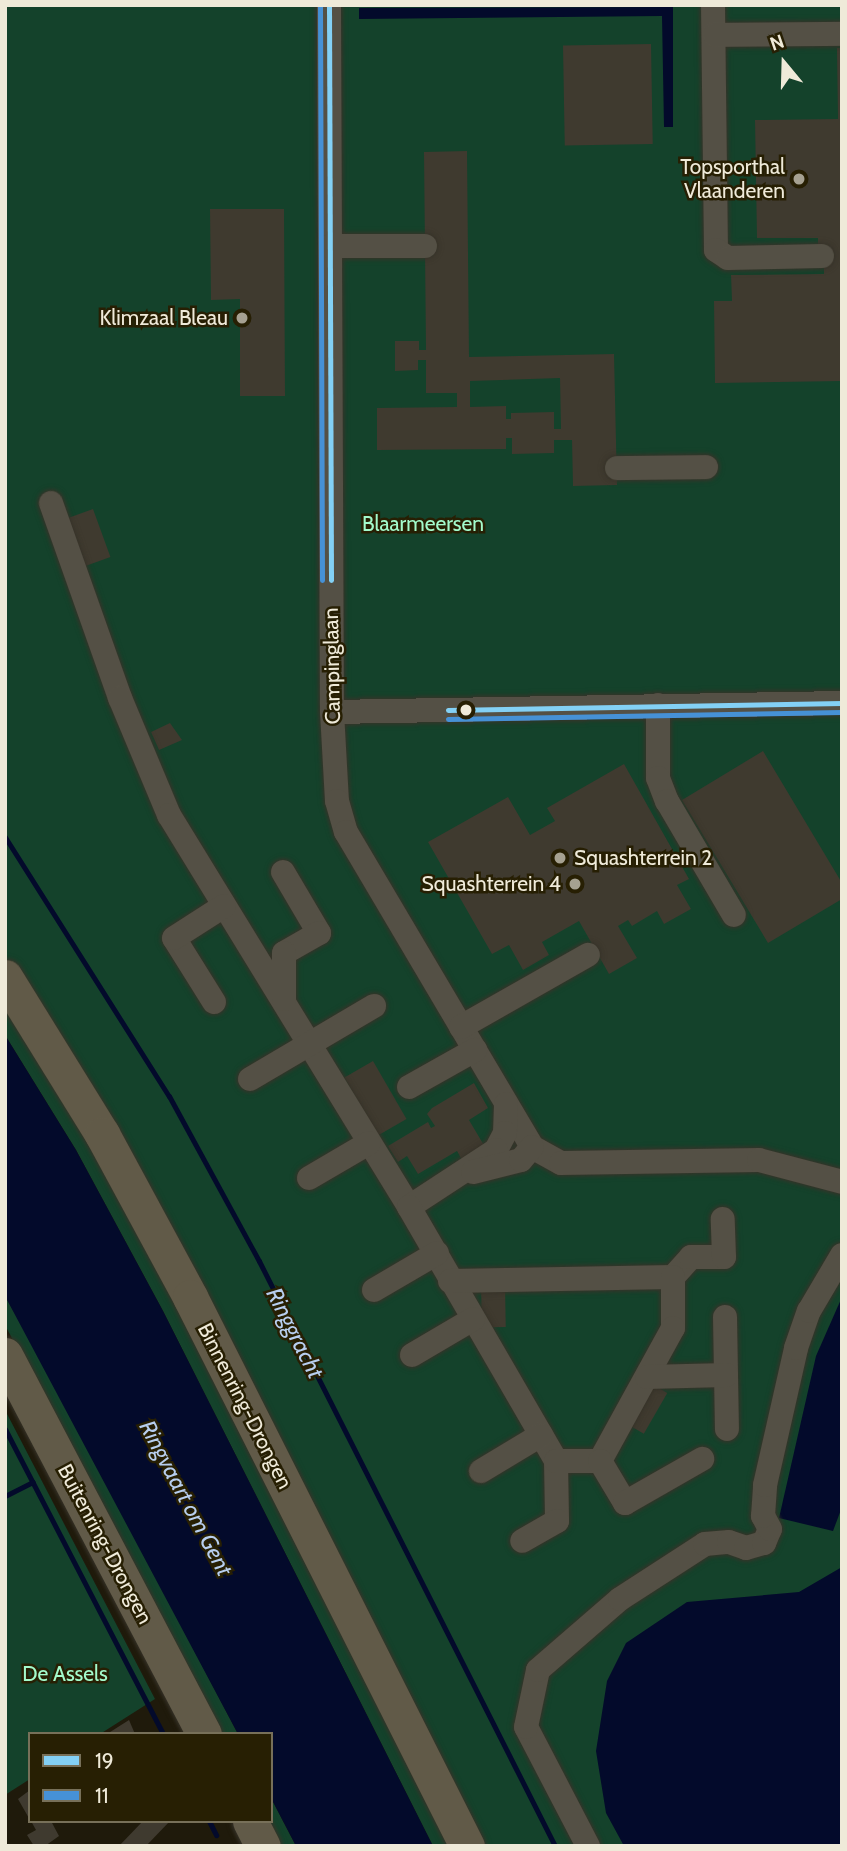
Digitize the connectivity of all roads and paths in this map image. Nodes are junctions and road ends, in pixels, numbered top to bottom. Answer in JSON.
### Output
{"nodes":[{"id":1,"x":329,"y":5,"type":"edge"},
{"id":2,"x":713,"y":5,"type":"edge"},
{"id":3,"x":842,"y":34,"type":"edge"},
{"id":4,"x":715,"y":35,"type":"junction"},
{"id":5,"x":330,"y":246,"type":"junction"},
{"id":6,"x":425,"y":246,"type":"dead end"},
{"id":7,"x":822,"y":256,"type":"dead end"},
{"id":8,"x":706,"y":467,"type":"dead end"},
{"id":9,"x":617,"y":468,"type":"dead end"},
{"id":10,"x":51,"y":503,"type":"dead end"},
{"id":11,"x":842,"y":703,"type":"edge"},
{"id":12,"x":658,"y":705,"type":"junction"},
{"id":13,"x":332,"y":712,"type":"junction"},
{"id":14,"x":283,"y":872,"type":"dead end"},
{"id":15,"x":224,"y":906,"type":"junction"},
{"id":16,"x":734,"y":915,"type":"dead end"},
{"id":17,"x":589,"y":955,"type":"dead end"},
{"id":18,"x":5,"y":977,"type":"edge"},
{"id":19,"x":285,"y":1000,"type":"junction"},
{"id":20,"x":214,"y":1002,"type":"dead end"},
{"id":21,"x":374,"y":1006,"type":"dead end"},
{"id":22,"x":461,"y":1027,"type":"junction"},
{"id":23,"x":310,"y":1043,"type":"junction"},
{"id":24,"x":475,"y":1050,"type":"junction"},
{"id":25,"x":250,"y":1079,"type":"dead end"},
{"id":26,"x":410,"y":1087,"type":"dead end"},
{"id":27,"x":506,"y":1104,"type":"junction"},
{"id":28,"x":369,"y":1143,"type":"junction"},
{"id":29,"x":533,"y":1147,"type":"junction"},
{"id":30,"x":466,"y":1173,"type":"junction"},
{"id":31,"x":309,"y":1178,"type":"dead end"},
{"id":32,"x":841,"y":1184,"type":"edge"},
{"id":33,"x":409,"y":1207,"type":"junction"},
{"id":34,"x":723,"y":1219,"type":"dead end"},
{"id":35,"x":437,"y":1253,"type":"junction"},
{"id":36,"x":842,"y":1255,"type":"edge"},
{"id":37,"x":673,"y":1277,"type":"junction"},
{"id":38,"x":450,"y":1281,"type":"junction"},
{"id":39,"x":374,"y":1290,"type":"dead end"},
{"id":40,"x":725,"y":1317,"type":"dead end"},
{"id":41,"x":473,"y":1319,"type":"junction"},
{"id":42,"x":412,"y":1354,"type":"dead end"},
{"id":43,"x":5,"y":1355,"type":"edge"},
{"id":44,"x":726,"y":1376,"type":"junction"},
{"id":45,"x":647,"y":1377,"type":"junction"},
{"id":46,"x":727,"y":1429,"type":"dead end"},
{"id":47,"x":541,"y":1435,"type":"junction"},
{"id":48,"x":702,"y":1459,"type":"dead end"},
{"id":49,"x":556,"y":1461,"type":"junction"},
{"id":50,"x":600,"y":1461,"type":"junction"},
{"id":51,"x":481,"y":1471,"type":"dead end"},
{"id":52,"x":522,"y":1541,"type":"dead end"},
{"id":53,"x":203,"y":1732,"type":"edge"},
{"id":54,"x":251,"y":1823,"type":"edge"},
{"id":55,"x":262,"y":1846,"type":"edge"},
{"id":56,"x":467,"y":1846,"type":"edge"},
{"id":57,"x":588,"y":1846,"type":"edge"}],
"edges":[{"from":1,"to":5,"type":"street","name":"Campinglaan"},
{"from":2,"to":4,"type":"street"},
{"from":3,"to":4,"type":"street"},
{"from":4,"to":7,"type":"street"},
{"from":5,"to":6,"type":"street"},
{"from":5,"to":13,"type":"street","name":"Campinglaan"},
{"from":8,"to":9,"type":"street"},
{"from":10,"to":15,"type":"street"},
{"from":11,"to":12,"type":"street"},
{"from":12,"to":13,"type":"street"},
{"from":12,"to":16,"type":"street"},
{"from":13,"to":22,"type":"street","name":"Campinglaan"},
{"from":14,"to":19,"type":"street"},
{"from":15,"to":19,"type":"street"},
{"from":15,"to":20,"type":"street"},
{"from":17,"to":22,"type":"street"},
{"from":18,"to":56,"type":"highway","name":"Binnenring-Drongen"},
{"from":19,"to":23,"type":"street"},
{"from":21,"to":23,"type":"street"},
{"from":22,"to":24,"type":"street","name":"Campinglaan"},
{"from":23,"to":25,"type":"street"},
{"from":23,"to":28,"type":"street"},
{"from":24,"to":26,"type":"street"},
{"from":24,"to":27,"type":"street","name":"Campinglaan"},
{"from":27,"to":29,"type":"street","name":"Campinglaan"},
{"from":27,"to":30,"type":"street"},
{"from":28,"to":31,"type":"street"},
{"from":28,"to":33,"type":"street"},
{"from":29,"to":30,"type":"street"},
{"from":29,"to":32,"type":"street"},
{"from":30,"to":33,"type":"street"},
{"from":33,"to":35,"type":"street"},
{"from":34,"to":37,"type":"street"},
{"from":35,"to":38,"type":"street"},
{"from":35,"to":39,"type":"street"},
{"from":36,"to":57,"type":"street"},
{"from":37,"to":38,"type":"street"},
{"from":37,"to":45,"type":"street"},
{"from":38,"to":41,"type":"street"},
{"from":40,"to":44,"type":"street"},
{"from":41,"to":42,"type":"street"},
{"from":41,"to":47,"type":"street"},
{"from":43,"to":53,"type":"highway","name":"Buitenring-Drongen"},
{"from":44,"to":45,"type":"street"},
{"from":44,"to":46,"type":"street"},
{"from":45,"to":50,"type":"street"},
{"from":47,"to":49,"type":"street"},
{"from":47,"to":51,"type":"street"},
{"from":48,"to":50,"type":"street"},
{"from":49,"to":50,"type":"street"},
{"from":49,"to":52,"type":"street"},
{"from":54,"to":55,"type":"highway"}]}
